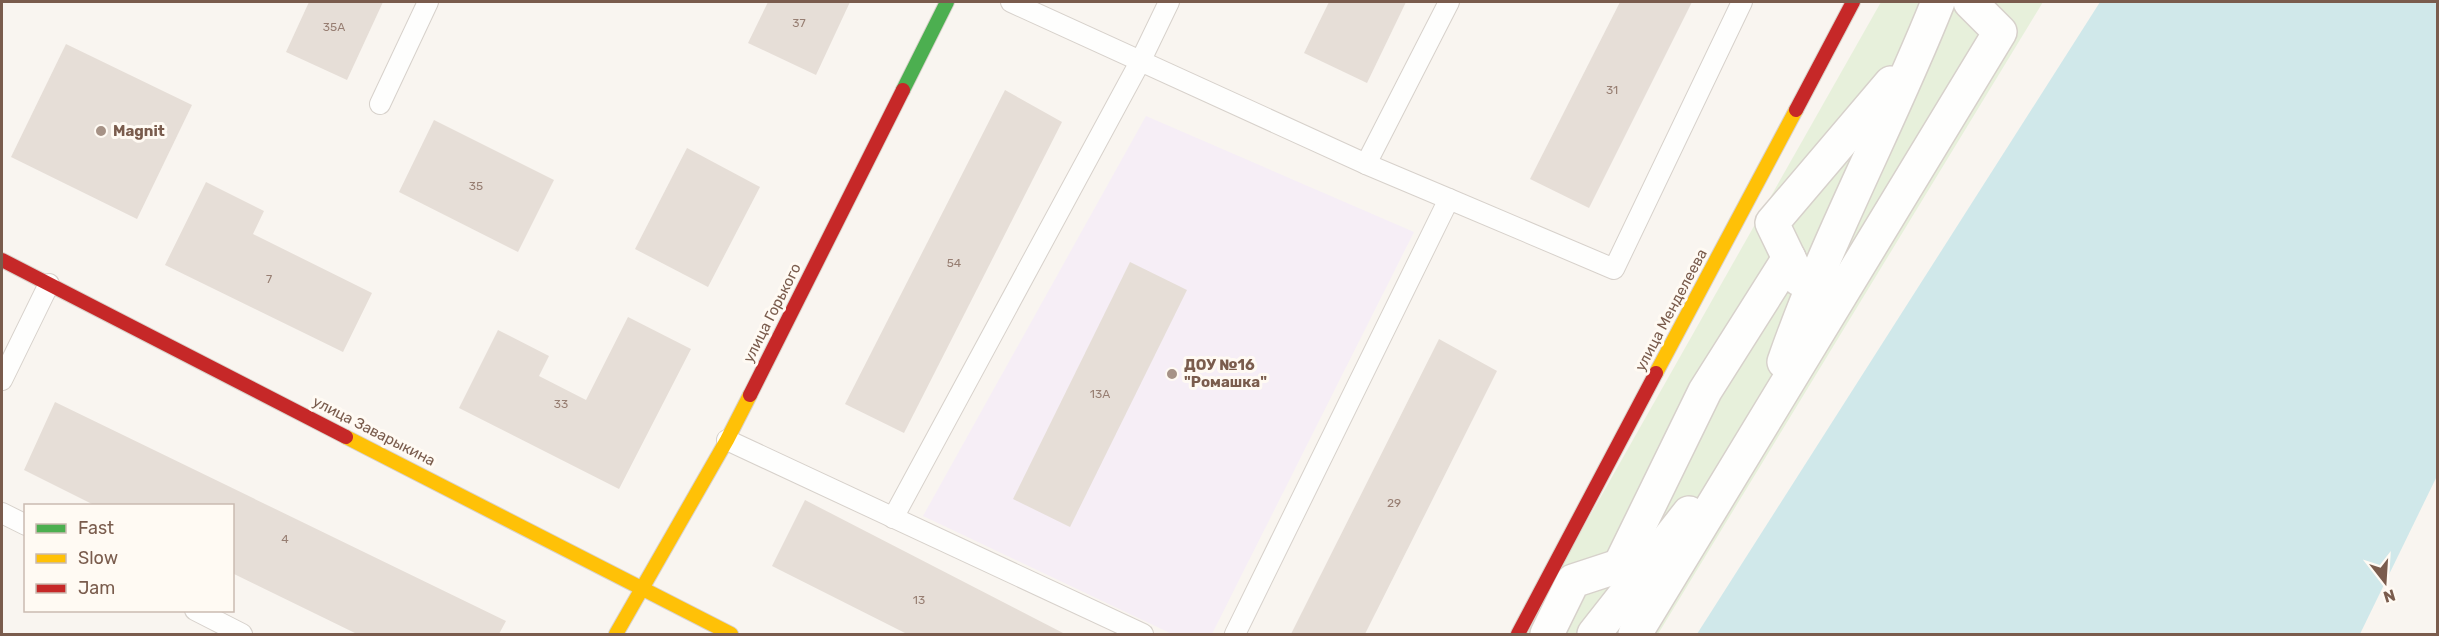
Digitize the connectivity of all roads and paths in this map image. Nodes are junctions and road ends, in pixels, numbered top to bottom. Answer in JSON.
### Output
{"nodes":[{"id":1,"x":428,"y":2,"type":"edge"},
{"id":2,"x":947,"y":2,"type":"edge"},
{"id":3,"x":1011,"y":2,"type":"edge"},
{"id":4,"x":1169,"y":2,"type":"edge"},
{"id":5,"x":1449,"y":2,"type":"edge"},
{"id":6,"x":1742,"y":2,"type":"edge"},
{"id":7,"x":1853,"y":2,"type":"edge"},
{"id":8,"x":1938,"y":2,"type":"edge"},
{"id":9,"x":1970,"y":2,"type":"edge"},
{"id":10,"x":1918,"y":52,"type":"junction"},
{"id":11,"x":1141,"y":60,"type":"junction"},
{"id":12,"x":380,"y":104,"type":"dead end"},
{"id":13,"x":1366,"y":164,"type":"junction"},
{"id":14,"x":1449,"y":199,"type":"junction"},
{"id":15,"x":1789,"y":258,"type":"junction"},
{"id":16,"x":2,"y":260,"type":"edge"},
{"id":17,"x":49,"y":284,"type":"junction"},
{"id":18,"x":1807,"y":295,"type":"junction"},
{"id":19,"x":2,"y":380,"type":"edge"},
{"id":20,"x":1762,"y":425,"type":"junction"},
{"id":21,"x":727,"y":440,"type":"junction"},
{"id":22,"x":2,"y":513,"type":"edge"},
{"id":23,"x":893,"y":518,"type":"junction"},
{"id":24,"x":24,"y":524,"type":"edge"},
{"id":25,"x":1654,"y":555,"type":"junction"},
{"id":26,"x":1620,"y":565,"type":"junction"},
{"id":27,"x":642,"y":586,"type":"junction"},
{"id":28,"x":199,"y":612,"type":"edge"},
{"id":29,"x":242,"y":634,"type":"edge"},
{"id":30,"x":616,"y":634,"type":"edge"},
{"id":31,"x":731,"y":634,"type":"edge"},
{"id":32,"x":1143,"y":634,"type":"edge"},
{"id":33,"x":1235,"y":634,"type":"edge"},
{"id":34,"x":1518,"y":634,"type":"edge"},
{"id":35,"x":1547,"y":634,"type":"edge"},
{"id":36,"x":1594,"y":634,"type":"edge"},
{"id":37,"x":1635,"y":634,"type":"edge"}],
"edges":[{"from":1,"to":12,"type":"lane"},
{"from":2,"to":21,"type":"street","name":"улица Горького"},
{"from":3,"to":11,"type":"lane"},
{"from":4,"to":11,"type":"lane"},
{"from":5,"to":13,"type":"lane"},
{"from":6,"to":14,"type":"lane"},
{"from":7,"to":34,"type":"street","name":"улица Менделеева"},
{"from":8,"to":10,"type":"street"},
{"from":9,"to":20,"type":"street"},
{"from":10,"to":15,"type":"street"},
{"from":10,"to":18,"type":"street"},
{"from":11,"to":13,"type":"lane"},
{"from":11,"to":23,"type":"lane"},
{"from":13,"to":14,"type":"lane"},
{"from":14,"to":33,"type":"lane"},
{"from":15,"to":18,"type":"street"},
{"from":15,"to":26,"type":"street"},
{"from":16,"to":17,"type":"street","name":"улица Заварыкина"},
{"from":17,"to":19,"type":"lane"},
{"from":17,"to":27,"type":"street","name":"улица Заварыкина"},
{"from":18,"to":20,"type":"street"},
{"from":20,"to":25,"type":"street"},
{"from":20,"to":37,"type":"street"},
{"from":21,"to":23,"type":"lane"},
{"from":21,"to":27,"type":"street","name":"улица Горького"},
{"from":22,"to":24,"type":"lane"},
{"from":23,"to":32,"type":"lane"},
{"from":25,"to":26,"type":"street"},
{"from":25,"to":36,"type":"street"},
{"from":26,"to":35,"type":"street"},
{"from":27,"to":30,"type":"street","name":"улица Горького"},
{"from":27,"to":31,"type":"street","name":"улица Заварыкина"},
{"from":28,"to":29,"type":"lane"}]}
